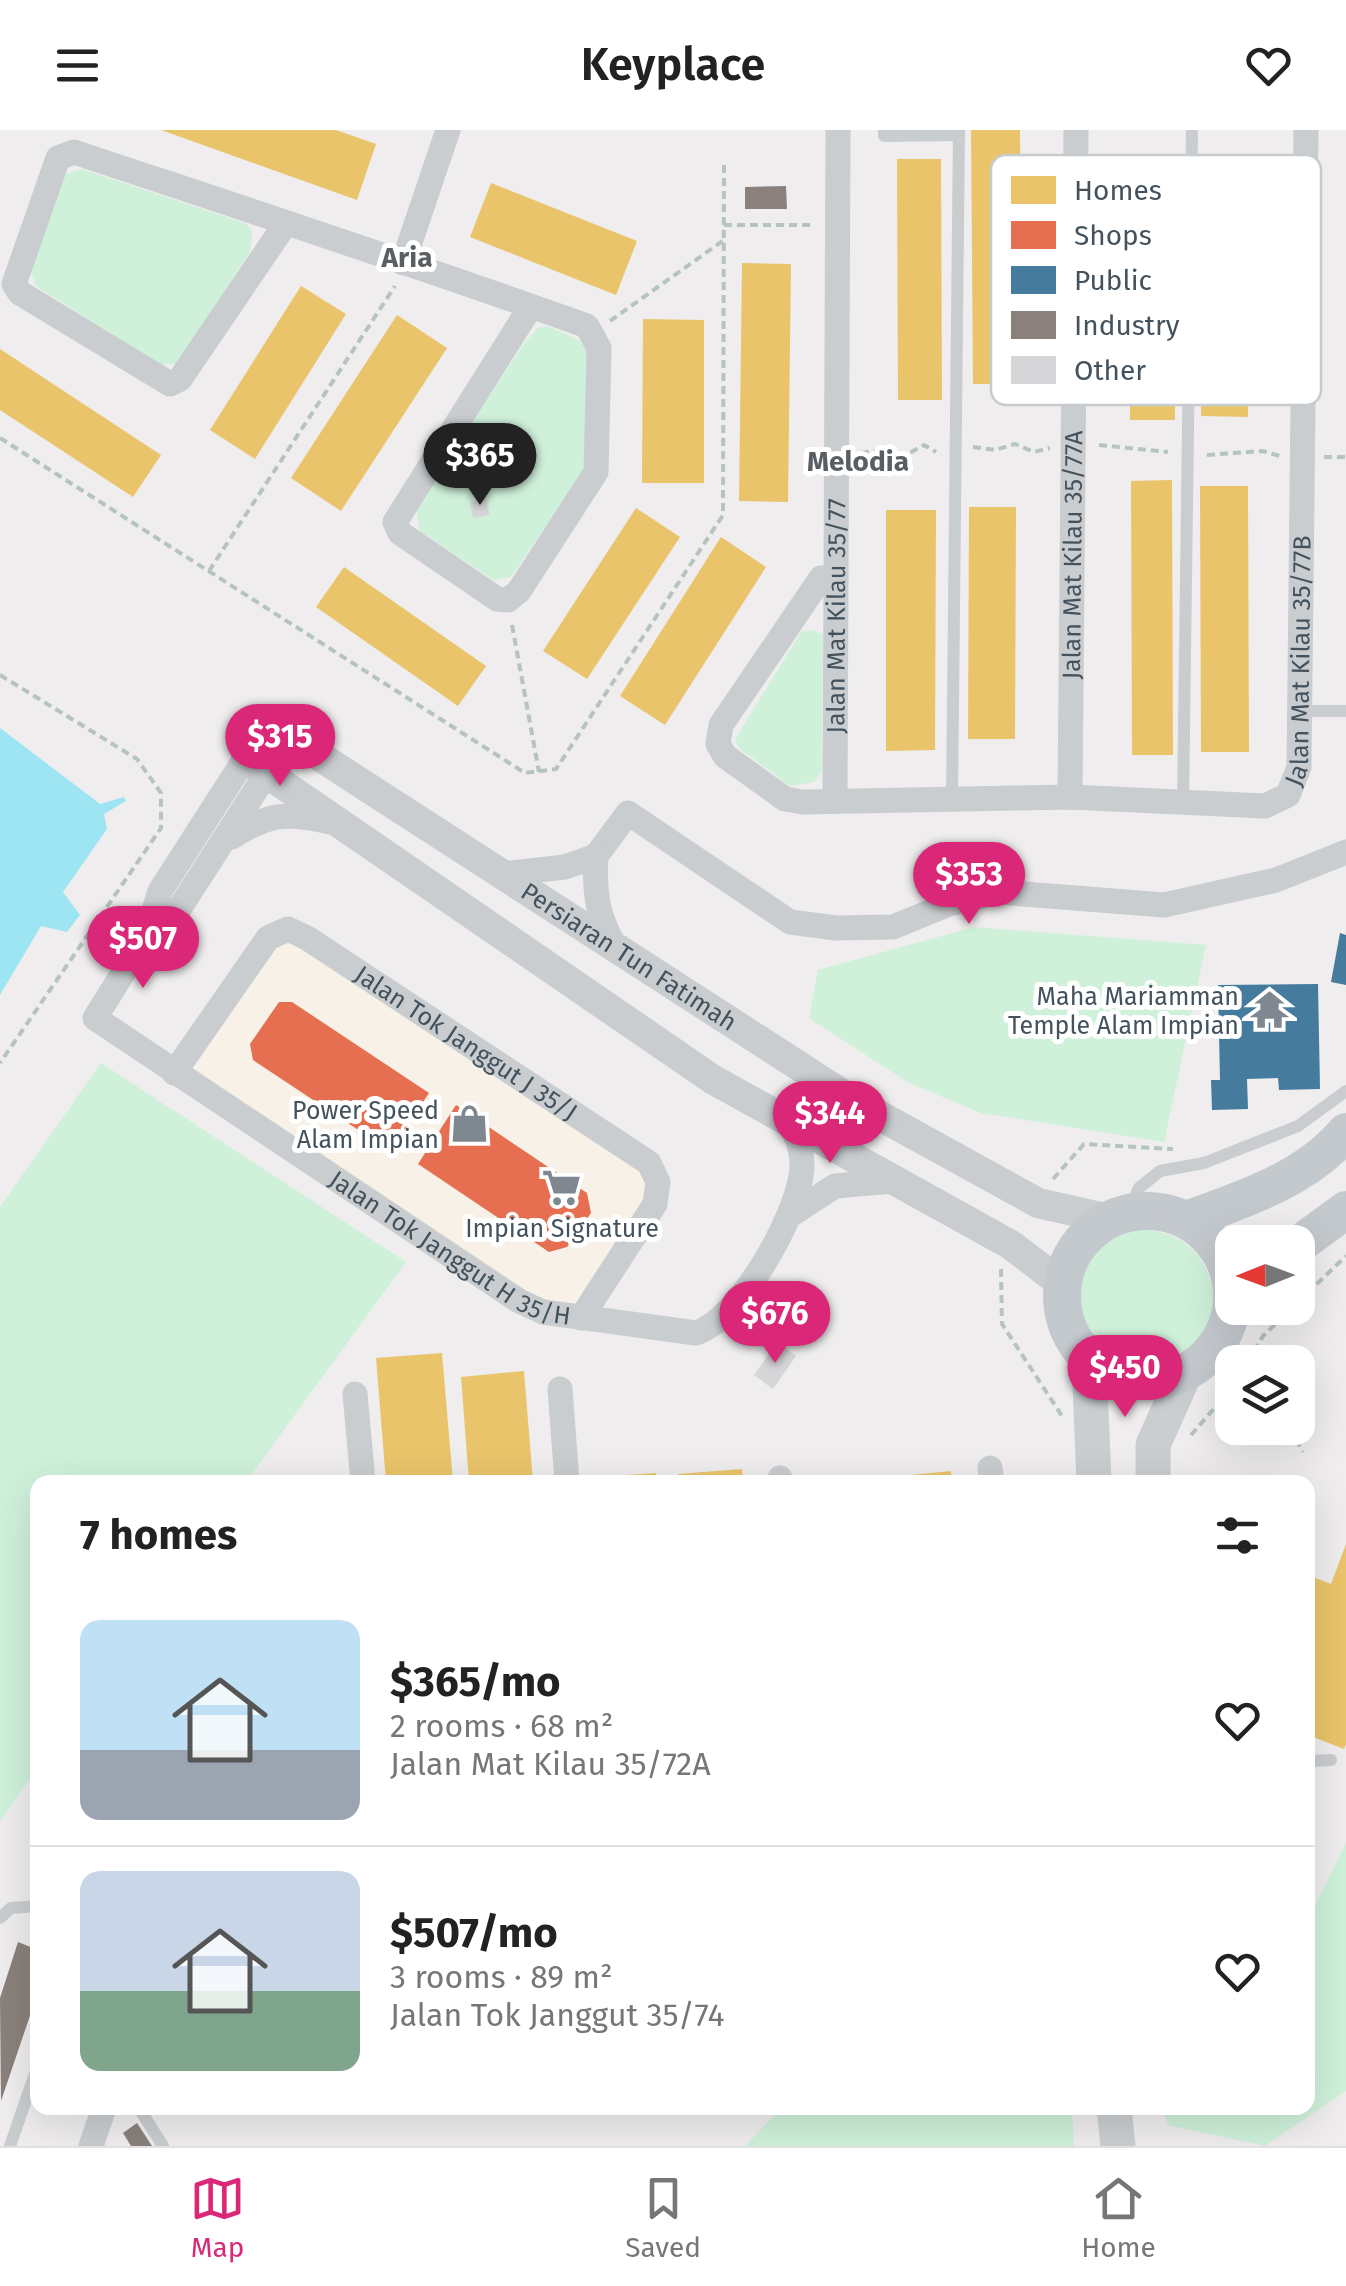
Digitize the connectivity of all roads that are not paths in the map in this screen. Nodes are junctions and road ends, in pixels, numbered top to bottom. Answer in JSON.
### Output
{"nodes":[{"id":1,"x":448,"y":130,"type":"edge"},
{"id":2,"x":838,"y":130,"type":"edge"},
{"id":3,"x":884,"y":130,"type":"edge"},
{"id":4,"x":1076,"y":130,"type":"edge"},
{"id":5,"x":1192,"y":130,"type":"edge"},
{"id":6,"x":1306,"y":130,"type":"edge"},
{"id":7,"x":959,"y":132,"type":"edge"},
{"id":8,"x":1076,"y":155,"type":"edge"},
{"id":9,"x":1192,"y":155,"type":"edge"},
{"id":10,"x":1306,"y":155,"type":"edge"},
{"id":11,"x":286,"y":223,"type":"junction"},
{"id":12,"x":403,"y":262,"type":"junction"},
{"id":13,"x":531,"y":306,"type":"junction"},
{"id":14,"x":1074,"y":405,"type":"edge"},
{"id":15,"x":1188,"y":405,"type":"edge"},
{"id":16,"x":1303,"y":405,"type":"edge"},
{"id":17,"x":836,"y":578,"type":"junction"},
{"id":18,"x":1299,"y":711,"type":"junction"},
{"id":19,"x":1346,"y":711,"type":"edge"},
{"id":20,"x":279,"y":730,"type":"joint"},
{"id":21,"x":257,"y":766,"type":"junction"},
{"id":22,"x":1070,"y":797,"type":"junction"},
{"id":23,"x":952,"y":800,"type":"junction"},
{"id":24,"x":835,"y":802,"type":"junction"},
{"id":25,"x":1183,"y":804,"type":"junction"},
{"id":26,"x":350,"y":826,"type":"junction"},
{"id":27,"x":226,"y":841,"type":"junction"},
{"id":28,"x":1346,"y":852,"type":"edge"},
{"id":29,"x":596,"y":856,"type":"junction"},
{"id":30,"x":500,"y":874,"type":"junction"},
{"id":31,"x":146,"y":936,"type":"junction"},
{"id":32,"x":619,"y":952,"type":"junction"},
{"id":33,"x":174,"y":1073,"type":"junction"},
{"id":34,"x":1346,"y":1091,"type":"edge"},
{"id":35,"x":790,"y":1123,"type":"junction"},
{"id":36,"x":1346,"y":1132,"type":"edge"},
{"id":37,"x":892,"y":1181,"type":"junction"},
{"id":38,"x":1346,"y":1210,"type":"edge"},
{"id":39,"x":792,"y":1214,"type":"junction"},
{"id":40,"x":1118,"y":1216,"type":"junction"},
{"id":41,"x":1186,"y":1220,"type":"junction"},
{"id":42,"x":1315,"y":1233,"type":"edge"},
{"id":43,"x":1215,"y":1247,"type":"edge"},
{"id":44,"x":1062,"y":1284,"type":"junction"},
{"id":45,"x":581,"y":1318,"type":"junction"},
{"id":46,"x":1226,"y":1325,"type":"edge"},
{"id":47,"x":1089,"y":1360,"type":"junction"},
{"id":48,"x":1185,"y":1373,"type":"junction"},
{"id":49,"x":560,"y":1390,"type":"dead end"},
{"id":50,"x":356,"y":1394,"type":"dead end"},
{"id":51,"x":362,"y":1475,"type":"edge"},
{"id":52,"x":567,"y":1475,"type":"edge"},
{"id":53,"x":1094,"y":1475,"type":"edge"},
{"id":54,"x":1153,"y":1475,"type":"edge"},
{"id":55,"x":1330,"y":1760,"type":"dead end"},
{"id":56,"x":1315,"y":1761,"type":"edge"},
{"id":57,"x":30,"y":1907,"type":"edge"},
{"id":58,"x":0,"y":1918,"type":"edge"},
{"id":59,"x":30,"y":2088,"type":"edge"},
{"id":60,"x":102,"y":2115,"type":"edge"},
{"id":61,"x":143,"y":2115,"type":"edge"},
{"id":62,"x":1115,"y":2115,"type":"edge"},
{"id":63,"x":10,"y":2146,"type":"edge"},
{"id":64,"x":91,"y":2146,"type":"edge"},
{"id":65,"x":163,"y":2146,"type":"edge"},
{"id":66,"x":1118,"y":2146,"type":"edge"}],
"edges":[{"from":1,"to":12,"type":"street"},
{"from":2,"to":17,"type":"street","name":"Jalan Mat Kilau 35/77"},
{"from":3,"to":7,"type":"lane"},
{"from":4,"to":8,"type":"street","name":"Jalan Mat Kilau 35/77A"},
{"from":5,"to":9,"type":"lane"},
{"from":6,"to":10,"type":"street","name":"Jalan Mat Kilau 35/77B"},
{"from":7,"to":23,"type":"lane"},
{"from":11,"to":11,"type":"street"},
{"from":11,"to":12,"type":"street"},
{"from":12,"to":13,"type":"street"},
{"from":13,"to":13,"type":"street"},
{"from":14,"to":22,"type":"street","name":"Jalan Mat Kilau 35/77A"},
{"from":15,"to":25,"type":"lane"},
{"from":16,"to":18,"type":"street","name":"Jalan Mat Kilau 35/77B"},
{"from":17,"to":24,"type":"street","name":"Jalan Mat Kilau 35/77"},
{"from":17,"to":24,"type":"street","name":"Jalan Mat Kilau 35/77B"},
{"from":18,"to":19,"type":"lane"},
{"from":18,"to":25,"type":"street","name":"Jalan Mat Kilau 35/77B"},
{"from":20,"to":21,"type":"street"},
{"from":20,"to":30,"type":"street","name":"Persiaran Tun Fatimah"},
{"from":21,"to":26,"type":"street","name":"Persiaran Tun Fatimah"},
{"from":21,"to":27,"type":"street"},
{"from":21,"to":31,"type":"street"},
{"from":22,"to":23,"type":"street","name":"Jalan Mat Kilau 35/77B"},
{"from":22,"to":25,"type":"street","name":"Jalan Mat Kilau 35/77B"},
{"from":23,"to":24,"type":"street","name":"Jalan Mat Kilau 35/77B"},
{"from":26,"to":27,"type":"street"},
{"from":26,"to":35,"type":"street","name":"Persiaran Tun Fatimah"},
{"from":27,"to":31,"type":"street"},
{"from":28,"to":29,"type":"street"},
{"from":29,"to":30,"type":"street"},
{"from":29,"to":32,"type":"street"},
{"from":30,"to":32,"type":"street","name":"Persiaran Tun Fatimah"},
{"from":31,"to":33,"type":"street","name":"Jalan Tok Janggut H 35/H"},
{"from":32,"to":40,"type":"street","name":"Persiaran Tun Fatimah"},
{"from":33,"to":45,"type":"street","name":"Jalan Tok Janggut H 35/H"},
{"from":33,"to":45,"type":"street","name":"Jalan Tok Janggut J 35/J"},
{"from":34,"to":40,"type":"lane"},
{"from":35,"to":37,"type":"street","name":"Persiaran Tun Fatimah"},
{"from":35,"to":39,"type":"street"},
{"from":36,"to":41,"type":"main road"},
{"from":37,"to":39,"type":"street"},
{"from":37,"to":44,"type":"street","name":"Persiaran Tun Fatimah"},
{"from":38,"to":42,"type":"main road"},
{"from":39,"to":45,"type":"street","name":"Jalan Tok Janggut H 35/H"},
{"from":40,"to":41,"type":"main road"},
{"from":40,"to":44,"type":"main road"},
{"from":41,"to":43,"type":"main road"},
{"from":44,"to":47,"type":"main road"},
{"from":46,"to":48,"type":"main road"},
{"from":47,"to":48,"type":"main road"},
{"from":47,"to":53,"type":"main road"},
{"from":48,"to":54,"type":"main road"},
{"from":49,"to":52,"type":"street"},
{"from":50,"to":51,"type":"street"},
{"from":55,"to":56,"type":"lane"},
{"from":57,"to":58,"type":"lane"},
{"from":59,"to":63,"type":"lane"},
{"from":60,"to":64,"type":"street"},
{"from":61,"to":65,"type":"lane"},
{"from":62,"to":66,"type":"main road"}]}
